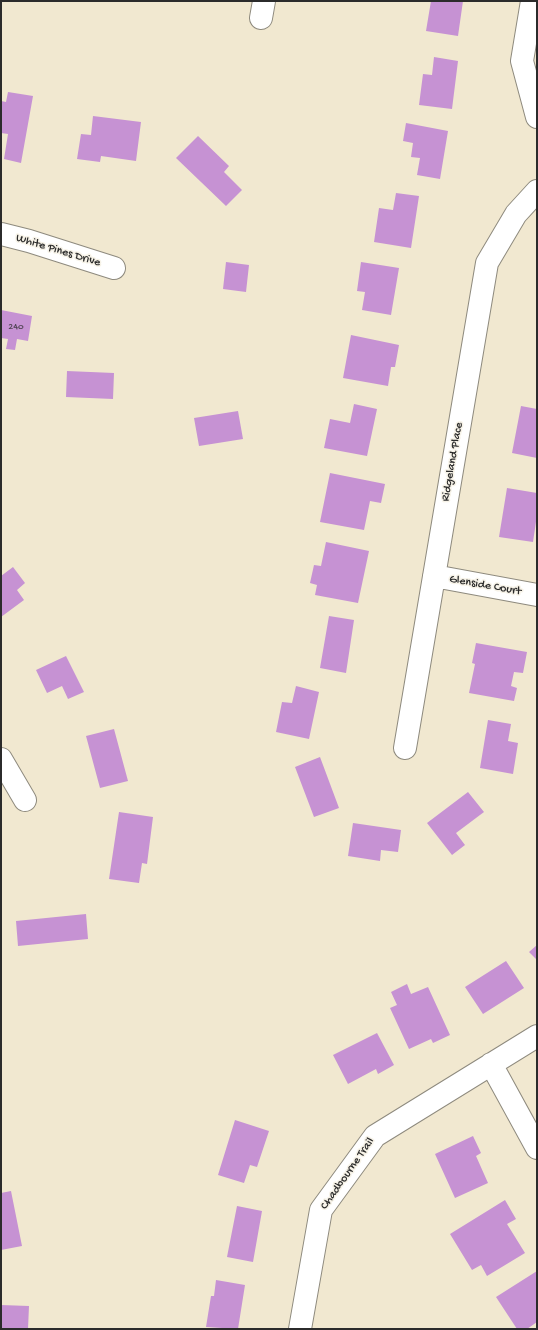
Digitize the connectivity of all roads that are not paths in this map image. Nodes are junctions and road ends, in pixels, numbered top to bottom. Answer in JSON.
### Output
{"nodes":[{"id":1,"x":532,"y":1,"type":"edge"},
{"id":2,"x":537,"y":116,"type":"edge"},
{"id":3,"x":537,"y":191,"type":"edge"},
{"id":4,"x":1,"y":234,"type":"edge"},
{"id":5,"x":114,"y":268,"type":"dead end"},
{"id":6,"x":434,"y":576,"type":"junction"},
{"id":7,"x":537,"y":595,"type":"edge"},
{"id":8,"x":405,"y":748,"type":"dead end"},
{"id":9,"x":1,"y":759,"type":"edge"},
{"id":10,"x":25,"y":800,"type":"dead end"},
{"id":11,"x":537,"y":1036,"type":"edge"},
{"id":12,"x":491,"y":1064,"type":"junction"},
{"id":13,"x":537,"y":1148,"type":"edge"},
{"id":14,"x":300,"y":1329,"type":"edge"}],
"edges":[{"from":1,"to":2,"type":"street"},
{"from":3,"to":6,"type":"street","name":"Ridgeland Place"},
{"from":4,"to":5,"type":"street","name":"White Pines Drive"},
{"from":6,"to":7,"type":"street","name":"Glenside Court"},
{"from":6,"to":8,"type":"street","name":"Ridgeland Place"},
{"from":9,"to":10,"type":"street"},
{"from":11,"to":12,"type":"street","name":"Chadbourne Trail"},
{"from":12,"to":13,"type":"street"},
{"from":12,"to":14,"type":"street","name":"Chadbourne Trail"}]}
